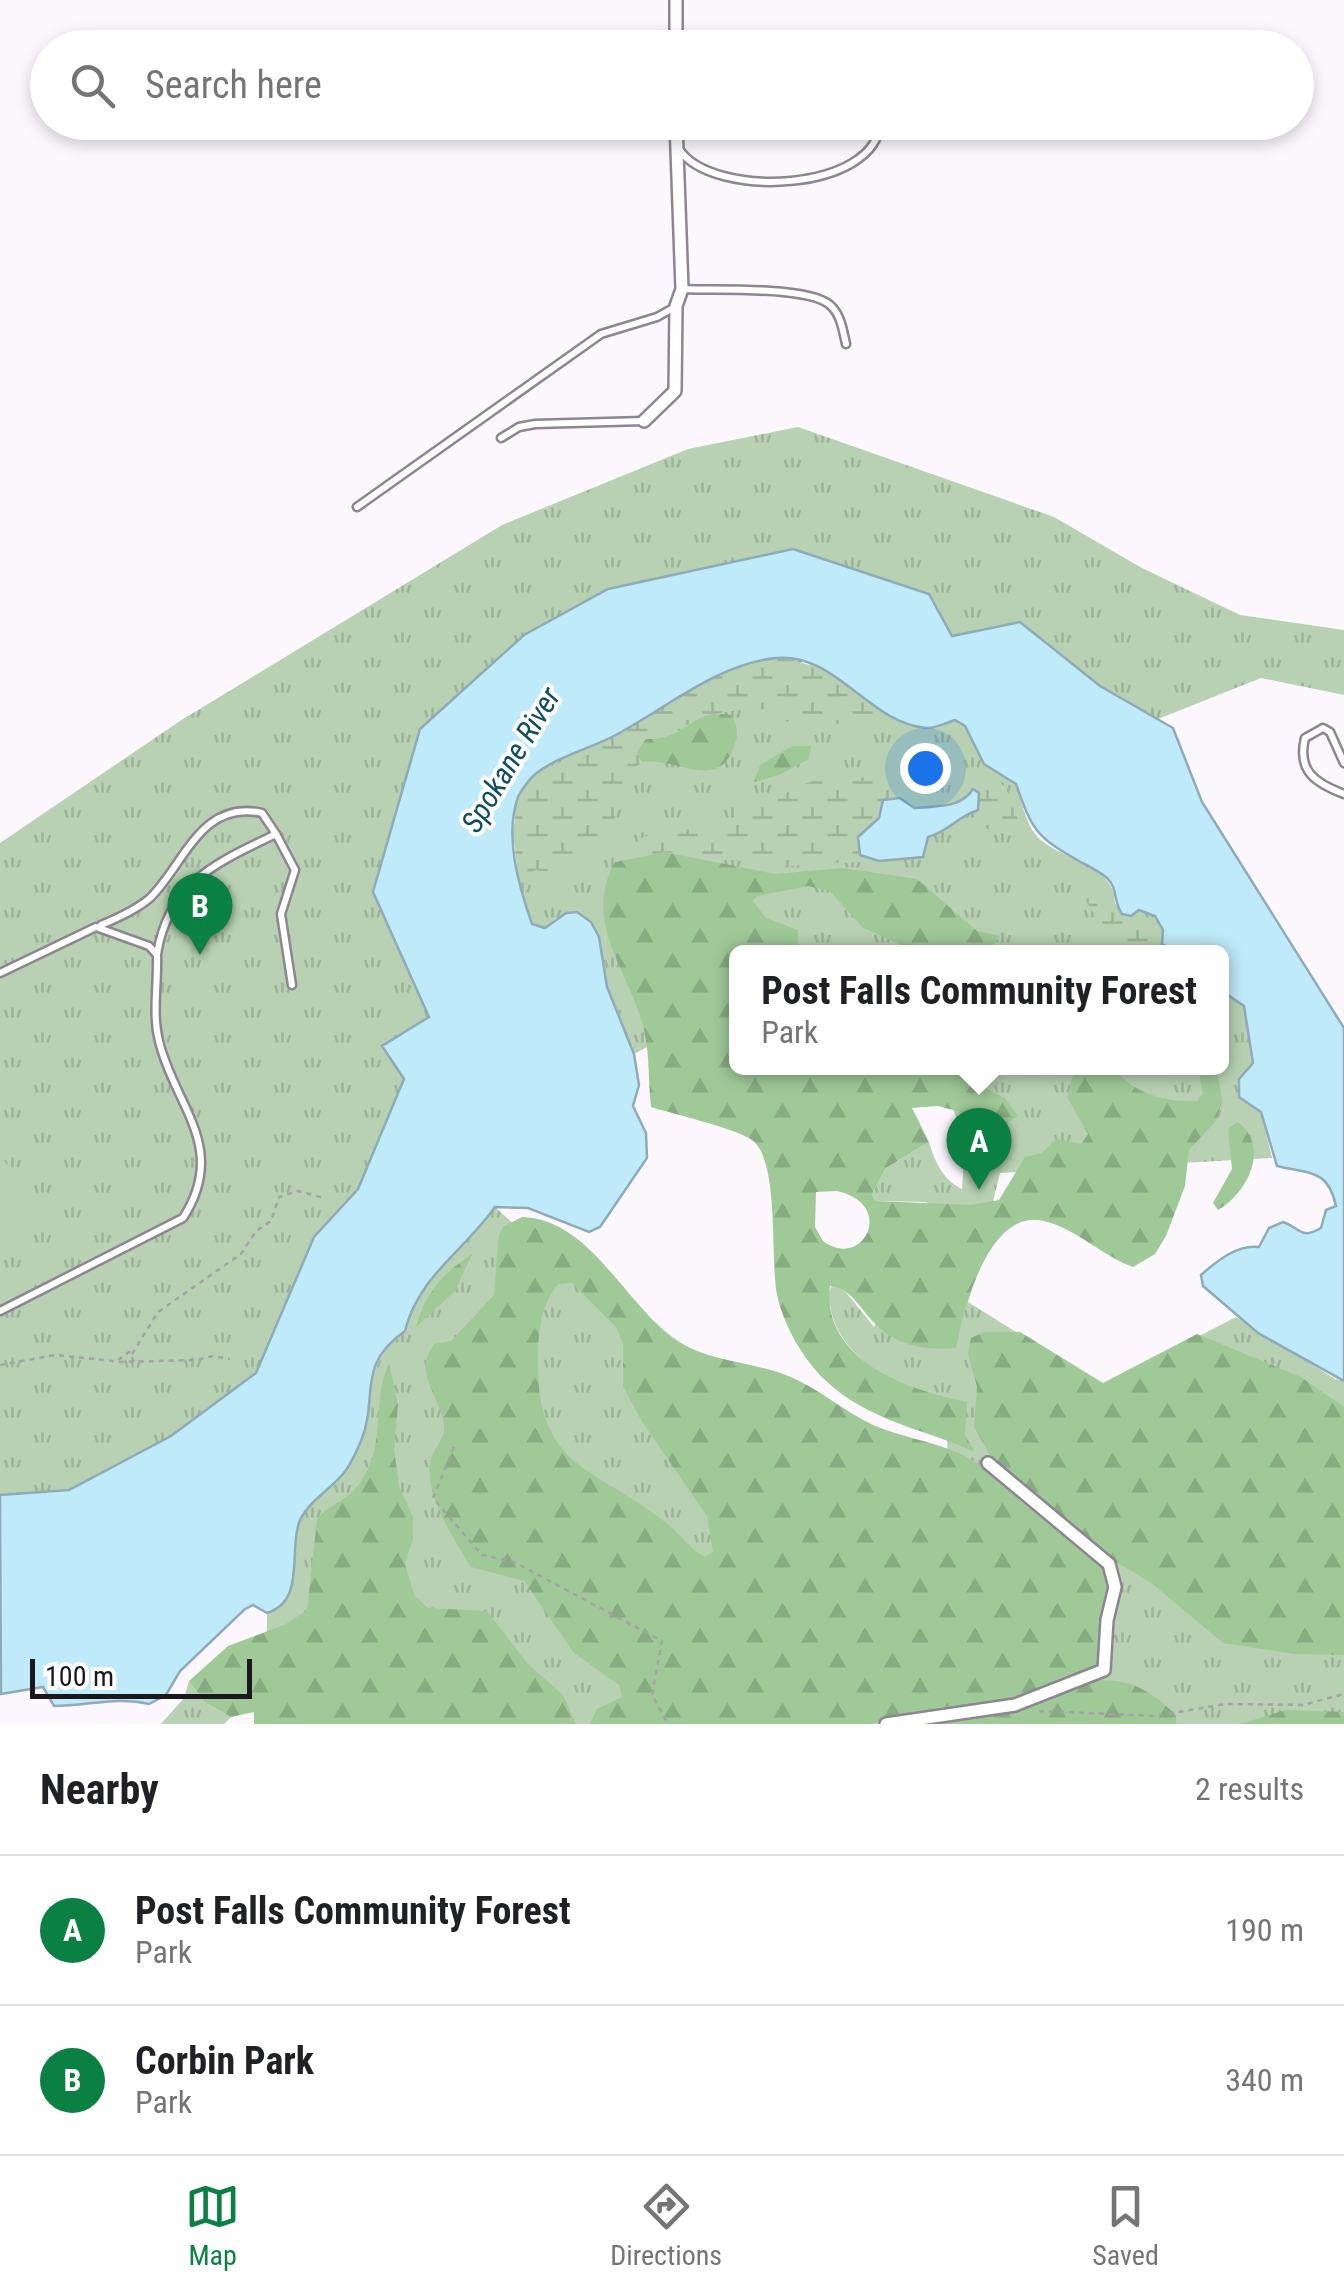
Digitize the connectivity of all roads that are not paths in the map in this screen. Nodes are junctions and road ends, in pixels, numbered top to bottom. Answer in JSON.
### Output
{"nodes":[{"id":1,"x":676,"y":0,"type":"edge"},
{"id":2,"x":676,"y":30,"type":"edge"},
{"id":3,"x":878,"y":140,"type":"edge"},
{"id":4,"x":676,"y":143,"type":"joint"},
{"id":5,"x":682,"y":288,"type":"junction"},
{"id":6,"x":676,"y":306,"type":"junction"},
{"id":7,"x":846,"y":344,"type":"dead end"},
{"id":8,"x":644,"y":421,"type":"joint"},
{"id":9,"x":501,"y":438,"type":"dead end"},
{"id":10,"x":357,"y":507,"type":"dead end"},
{"id":11,"x":1344,"y":763,"type":"edge"},
{"id":12,"x":1344,"y":794,"type":"edge"},
{"id":13,"x":276,"y":834,"type":"junction"},
{"id":14,"x":96,"y":927,"type":"junction"},
{"id":15,"x":157,"y":955,"type":"junction"},
{"id":16,"x":0,"y":973,"type":"edge"},
{"id":17,"x":292,"y":985,"type":"dead end"},
{"id":18,"x":0,"y":1311,"type":"edge"},
{"id":19,"x":988,"y":1463,"type":"dead end"},
{"id":20,"x":886,"y":1724,"type":"edge"}],
"edges":[{"from":1,"to":2,"type":"street"},
{"from":3,"to":4,"type":"lane"},
{"from":4,"to":5,"type":"street"},
{"from":5,"to":6,"type":"street"},
{"from":5,"to":7,"type":"lane"},
{"from":6,"to":8,"type":"street"},
{"from":6,"to":10,"type":"lane"},
{"from":8,"to":9,"type":"lane"},
{"from":11,"to":12,"type":"lane"},
{"from":13,"to":14,"type":"lane"},
{"from":13,"to":15,"type":"lane"},
{"from":13,"to":17,"type":"lane"},
{"from":14,"to":15,"type":"lane"},
{"from":14,"to":16,"type":"lane"},
{"from":15,"to":18,"type":"lane"},
{"from":19,"to":20,"type":"street"}]}
